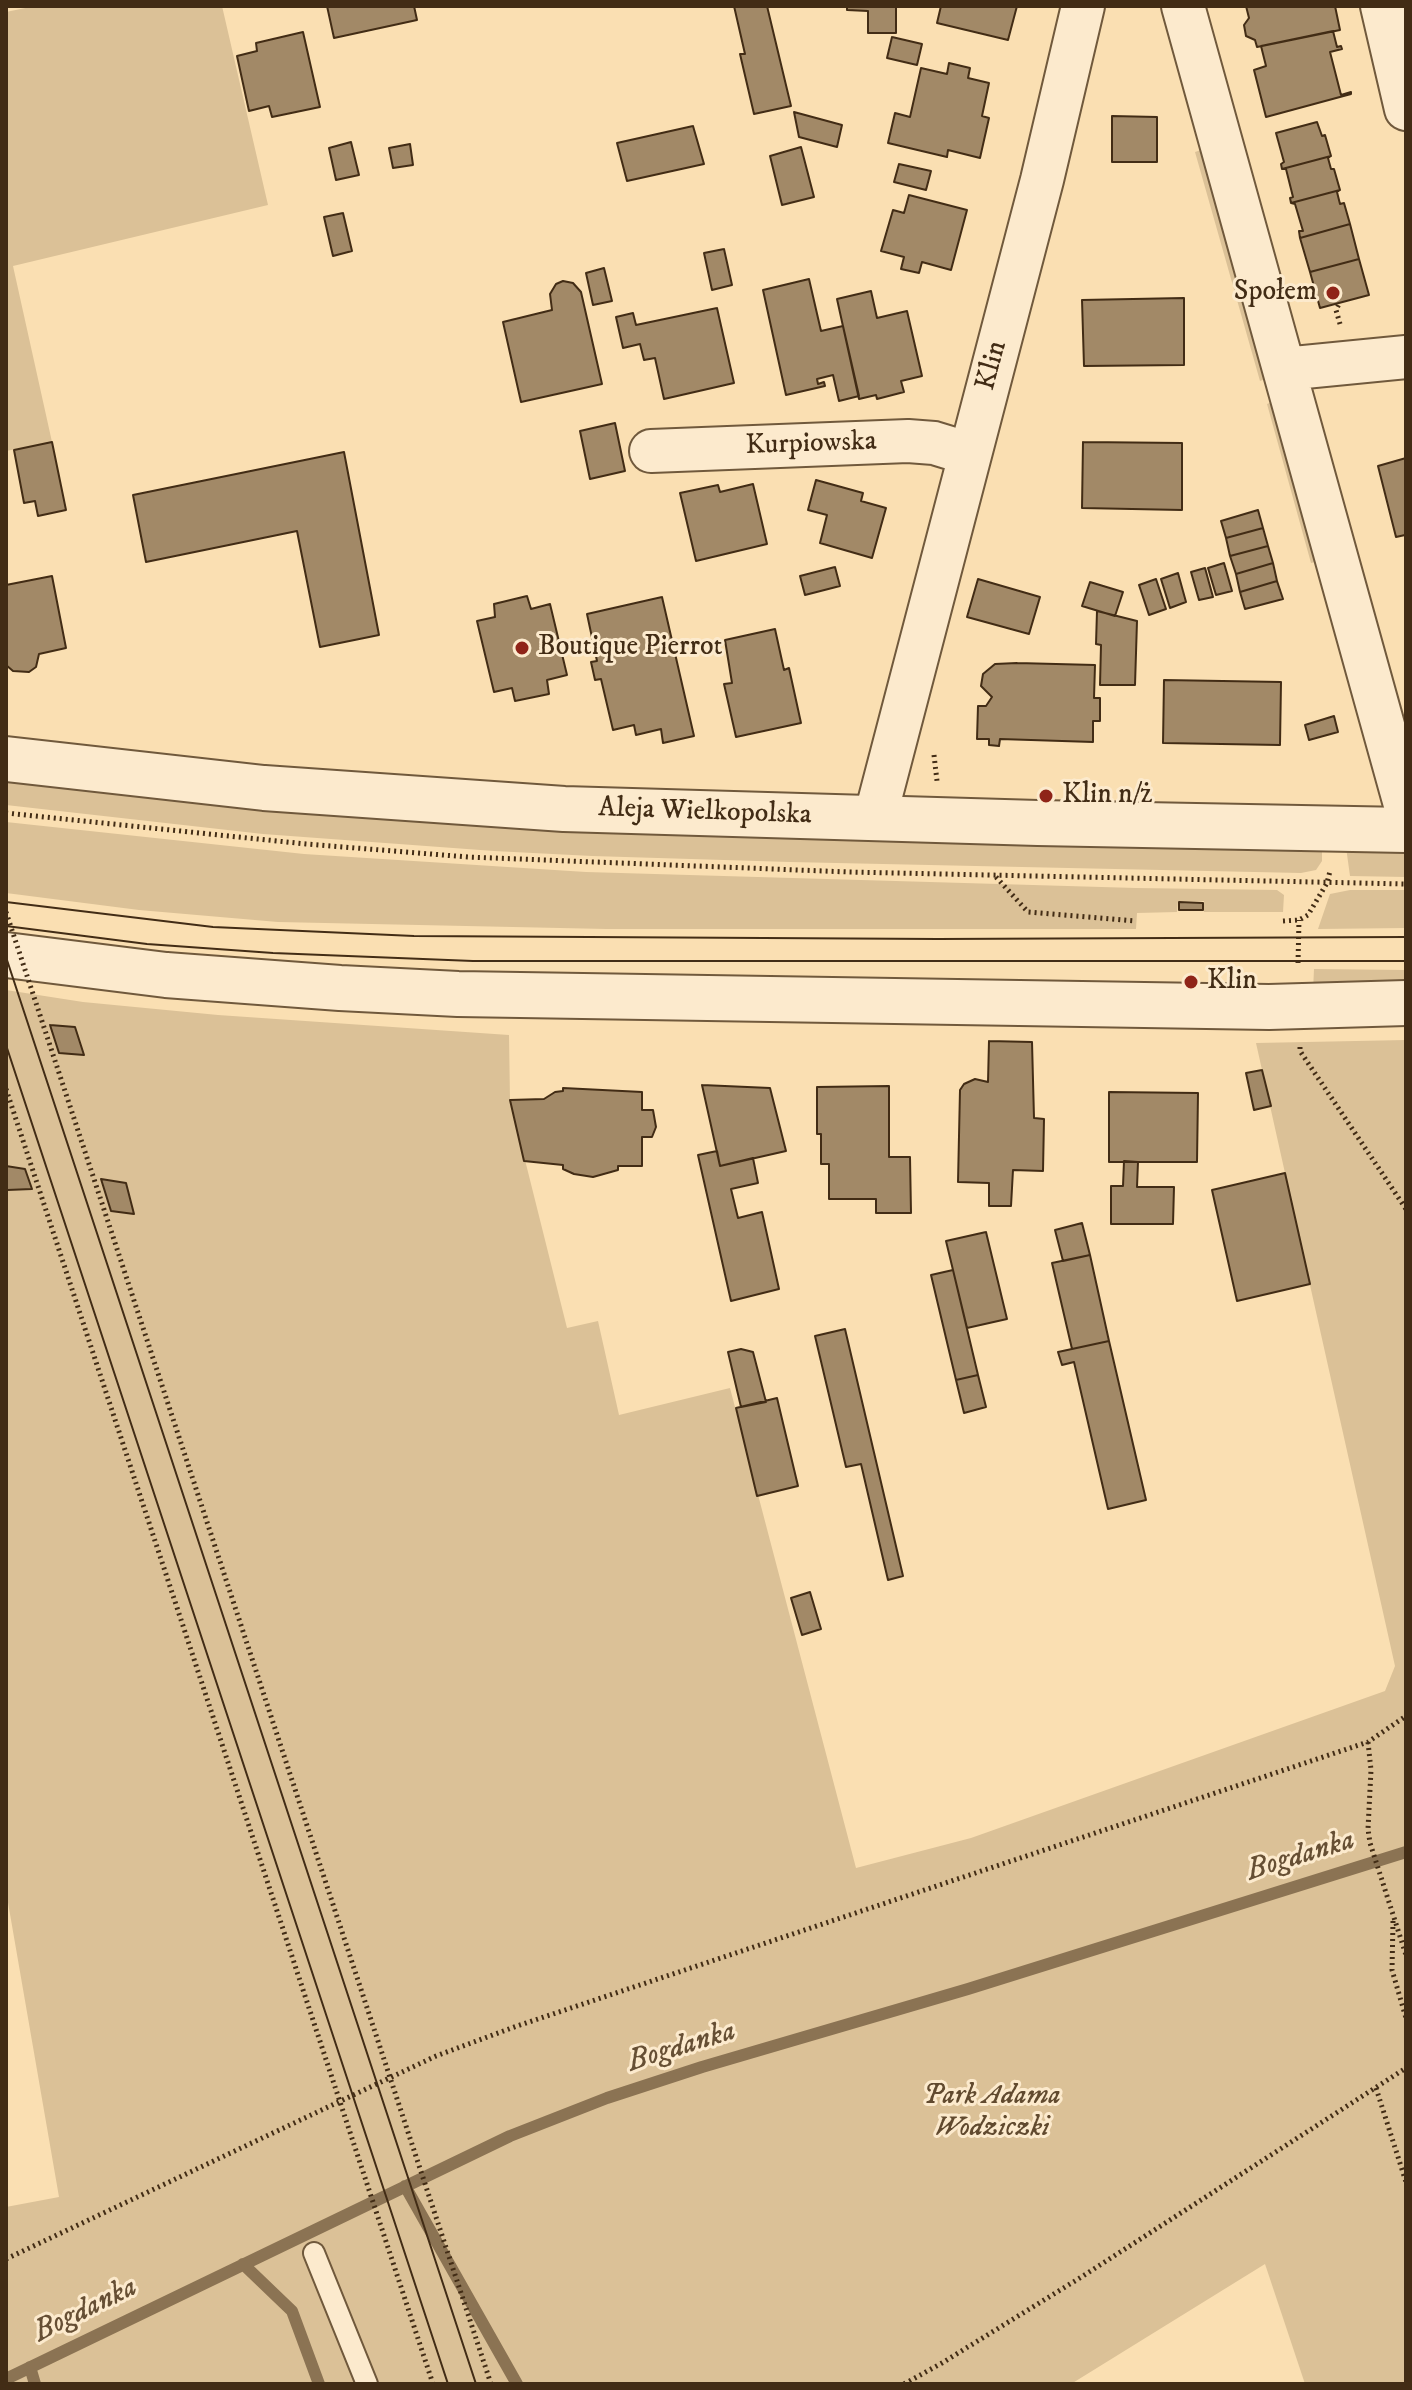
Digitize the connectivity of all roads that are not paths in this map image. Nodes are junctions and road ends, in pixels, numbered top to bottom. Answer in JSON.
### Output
{"nodes":[{"id":1,"x":1083,"y":6,"type":"edge"},
{"id":2,"x":1183,"y":6,"type":"edge"},
{"id":3,"x":1382,"y":6,"type":"edge"},
{"id":4,"x":1406,"y":109,"type":"edge"},
{"id":5,"x":1406,"y":357,"type":"edge"},
{"id":6,"x":1284,"y":369,"type":"junction"},
{"id":7,"x":651,"y":451,"type":"dead end"},
{"id":8,"x":970,"y":454,"type":"junction"},
{"id":9,"x":6,"y":759,"type":"edge"},
{"id":10,"x":1406,"y":808,"type":"edge"},
{"id":11,"x":875,"y":818,"type":"junction"},
{"id":12,"x":1406,"y":830,"type":"edge"},
{"id":13,"x":6,"y":955,"type":"edge"},
{"id":14,"x":1406,"y":1003,"type":"edge"},
{"id":15,"x":314,"y":2253,"type":"dead end"},
{"id":16,"x":367,"y":2384,"type":"edge"}],
"edges":[{"from":1,"to":8,"type":"street","name":"Klin"},
{"from":2,"to":6,"type":"street"},
{"from":3,"to":4,"type":"street"},
{"from":5,"to":6,"type":"street"},
{"from":6,"to":10,"type":"street"},
{"from":7,"to":8,"type":"street","name":"Kurpiowska"},
{"from":8,"to":11,"type":"street","name":"Klin"},
{"from":9,"to":11,"type":"street","name":"Aleja Wielkopolska"},
{"from":11,"to":12,"type":"street","name":"Aleja Wielkopolska"},
{"from":13,"to":14,"type":"street"},
{"from":15,"to":16,"type":"lane"}]}
